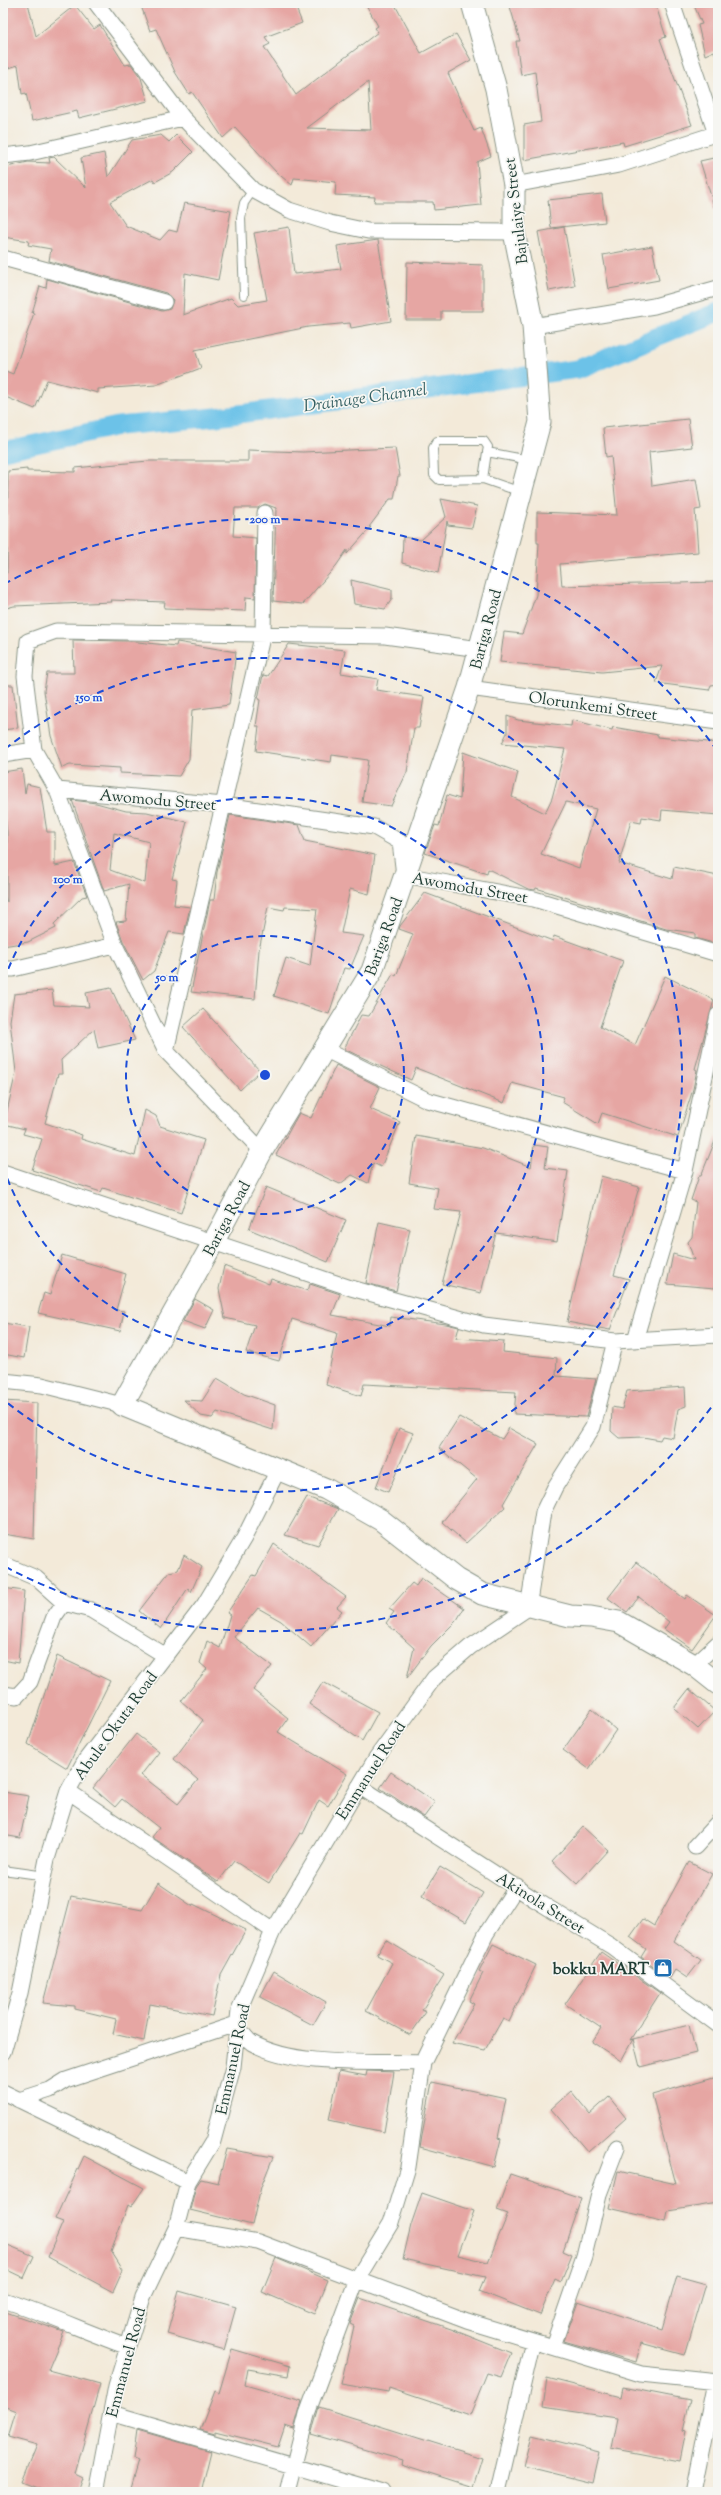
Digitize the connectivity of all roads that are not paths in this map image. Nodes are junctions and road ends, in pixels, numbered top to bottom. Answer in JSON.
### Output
{"nodes":[{"id":1,"x":96,"y":3,"type":"edge"},
{"id":2,"x":472,"y":3,"type":"edge"},
{"id":3,"x":672,"y":3,"type":"edge"},
{"id":4,"x":183,"y":118,"type":"junction"},
{"id":5,"x":717,"y":133,"type":"edge"},
{"id":6,"x":3,"y":156,"type":"edge"},
{"id":7,"x":514,"y":185,"type":"junction"},
{"id":8,"x":253,"y":190,"type":"junction"},
{"id":9,"x":514,"y":232,"type":"junction"},
{"id":10,"x":3,"y":258,"type":"edge"},
{"id":11,"x":718,"y":288,"type":"edge"},
{"id":12,"x":244,"y":295,"type":"dead end"},
{"id":13,"x":164,"y":302,"type":"dead end"},
{"id":14,"x":534,"y":334,"type":"junction"},
{"id":15,"x":540,"y":422,"type":"joint"},
{"id":16,"x":487,"y":452,"type":"junction"},
{"id":17,"x":530,"y":460,"type":"junction"},
{"id":18,"x":483,"y":479,"type":"junction"},
{"id":19,"x":521,"y":492,"type":"junction"},
{"id":20,"x":265,"y":513,"type":"dead end"},
{"id":21,"x":264,"y":633,"type":"junction"},
{"id":22,"x":480,"y":649,"type":"junction"},
{"id":23,"x":469,"y":688,"type":"junction"},
{"id":24,"x":718,"y":722,"type":"edge"},
{"id":25,"x":34,"y":750,"type":"junction"},
{"id":26,"x":3,"y":755,"type":"edge"},
{"id":27,"x":57,"y":790,"type":"junction"},
{"id":28,"x":224,"y":805,"type":"junction"},
{"id":29,"x":404,"y":875,"type":"junction"},
{"id":30,"x":115,"y":946,"type":"junction"},
{"id":31,"x":718,"y":954,"type":"edge"},
{"id":32,"x":3,"y":969,"type":"edge"},
{"id":33,"x":718,"y":1015,"type":"edge"},
{"id":34,"x":324,"y":1049,"type":"junction"},
{"id":35,"x":166,"y":1051,"type":"junction"},
{"id":36,"x":262,"y":1151,"type":"junction"},
{"id":37,"x":685,"y":1171,"type":"junction"},
{"id":38,"x":3,"y":1172,"type":"edge"},
{"id":39,"x":214,"y":1241,"type":"junction"},
{"id":40,"x":718,"y":1335,"type":"edge"},
{"id":41,"x":635,"y":1340,"type":"junction"},
{"id":42,"x":615,"y":1341,"type":"junction"},
{"id":43,"x":3,"y":1381,"type":"edge"},
{"id":44,"x":122,"y":1405,"type":"junction"},
{"id":45,"x":278,"y":1470,"type":"junction"},
{"id":46,"x":3,"y":1564,"type":"edge"},
{"id":47,"x":64,"y":1603,"type":"junction"},
{"id":48,"x":528,"y":1608,"type":"junction"},
{"id":49,"x":718,"y":1643,"type":"edge"},
{"id":50,"x":166,"y":1656,"type":"junction"},
{"id":51,"x":694,"y":1665,"type":"junction"},
{"id":52,"x":718,"y":1684,"type":"edge"},
{"id":53,"x":3,"y":1694,"type":"edge"},
{"id":54,"x":359,"y":1786,"type":"junction"},
{"id":55,"x":68,"y":1791,"type":"junction"},
{"id":56,"x":718,"y":1822,"type":"edge"},
{"id":57,"x":695,"y":1847,"type":"dead end"},
{"id":58,"x":3,"y":1870,"type":"edge"},
{"id":59,"x":46,"y":1876,"type":"junction"},
{"id":60,"x":517,"y":1886,"type":"junction"},
{"id":61,"x":273,"y":1931,"type":"junction"},
{"id":62,"x":236,"y":2024,"type":"junction"},
{"id":63,"x":718,"y":2025,"type":"edge"},
{"id":64,"x":3,"y":2052,"type":"edge"},
{"id":65,"x":423,"y":2063,"type":"junction"},
{"id":66,"x":3,"y":2092,"type":"edge"},
{"id":67,"x":19,"y":2100,"type":"junction"},
{"id":68,"x":617,"y":2147,"type":"dead end"},
{"id":69,"x":188,"y":2182,"type":"junction"},
{"id":70,"x":176,"y":2228,"type":"junction"},
{"id":71,"x":357,"y":2279,"type":"junction"},
{"id":72,"x":3,"y":2300,"type":"edge"},
{"id":73,"x":533,"y":2341,"type":"junction"},
{"id":74,"x":553,"y":2346,"type":"junction"},
{"id":75,"x":128,"y":2347,"type":"junction"},
{"id":76,"x":716,"y":2382,"type":"edge"},
{"id":77,"x":111,"y":2413,"type":"junction"},
{"id":78,"x":293,"y":2465,"type":"junction"},
{"id":79,"x":96,"y":2492,"type":"edge"},
{"id":80,"x":288,"y":2492,"type":"edge"},
{"id":81,"x":382,"y":2492,"type":"edge"},
{"id":82,"x":498,"y":2492,"type":"edge"},
{"id":83,"x":693,"y":2492,"type":"edge"}],
"edges":[{"from":1,"to":4,"type":"street"},
{"from":2,"to":7,"type":"street","name":"Bajulaiye Street"},
{"from":3,"to":5,"type":"street"},
{"from":4,"to":6,"type":"street"},
{"from":4,"to":8,"type":"street"},
{"from":5,"to":7,"type":"street"},
{"from":7,"to":9,"type":"street","name":"Bajulaiye Street"},
{"from":8,"to":9,"type":"street"},
{"from":8,"to":12,"type":"lane"},
{"from":9,"to":14,"type":"street","name":"Bajulaiye Street"},
{"from":10,"to":13,"type":"street"},
{"from":11,"to":14,"type":"street"},
{"from":14,"to":15,"type":"street","name":"Bajulaiye Street"},
{"from":15,"to":17,"type":"street","name":"Bariga Road"},
{"from":16,"to":17,"type":"lane"},
{"from":16,"to":18,"type":"lane"},
{"from":16,"to":18,"type":"lane"},
{"from":17,"to":19,"type":"street","name":"Bariga Road"},
{"from":18,"to":19,"type":"lane"},
{"from":19,"to":22,"type":"street","name":"Bariga Road"},
{"from":20,"to":21,"type":"street"},
{"from":21,"to":22,"type":"street"},
{"from":21,"to":25,"type":"street"},
{"from":21,"to":28,"type":"street"},
{"from":22,"to":23,"type":"street","name":"Bariga Road"},
{"from":23,"to":24,"type":"street","name":"Olorunkemi Street"},
{"from":23,"to":29,"type":"street","name":"Bariga Road"},
{"from":25,"to":26,"type":"street"},
{"from":25,"to":27,"type":"street"},
{"from":27,"to":28,"type":"street","name":"Awomodu Street"},
{"from":27,"to":30,"type":"street"},
{"from":28,"to":29,"type":"street","name":"Awomodu Street"},
{"from":28,"to":35,"type":"street"},
{"from":29,"to":31,"type":"street","name":"Awomodu Street"},
{"from":29,"to":34,"type":"street","name":"Bariga Road"},
{"from":30,"to":32,"type":"street"},
{"from":30,"to":35,"type":"street"},
{"from":33,"to":37,"type":"street"},
{"from":34,"to":36,"type":"street","name":"Bariga Road"},
{"from":34,"to":37,"type":"street"},
{"from":35,"to":36,"type":"street"},
{"from":36,"to":39,"type":"street","name":"Bariga Road"},
{"from":37,"to":41,"type":"street"},
{"from":38,"to":39,"type":"street"},
{"from":39,"to":42,"type":"street"},
{"from":39,"to":44,"type":"street","name":"Bariga Road"},
{"from":40,"to":41,"type":"street"},
{"from":41,"to":42,"type":"street"},
{"from":42,"to":48,"type":"street"},
{"from":43,"to":44,"type":"street"},
{"from":44,"to":45,"type":"street"},
{"from":45,"to":48,"type":"street"},
{"from":45,"to":50,"type":"street","name":"Abule Okuta Road"},
{"from":46,"to":47,"type":"street"},
{"from":47,"to":50,"type":"street"},
{"from":47,"to":53,"type":"street"},
{"from":48,"to":51,"type":"street"},
{"from":48,"to":54,"type":"street","name":"Emmanuel Road"},
{"from":49,"to":51,"type":"street"},
{"from":50,"to":55,"type":"street","name":"Abule Okuta Road"},
{"from":51,"to":52,"type":"street"},
{"from":54,"to":60,"type":"street","name":"Akinola Street"},
{"from":54,"to":61,"type":"street","name":"Emmanuel Road"},
{"from":55,"to":59,"type":"street","name":"Abule Okuta Road"},
{"from":55,"to":61,"type":"street"},
{"from":56,"to":57,"type":"street"},
{"from":58,"to":59,"type":"lane"},
{"from":59,"to":64,"type":"street","name":"Abule Okuta Road"},
{"from":60,"to":63,"type":"street","name":"Akinola Street"},
{"from":60,"to":65,"type":"street"},
{"from":61,"to":62,"type":"street","name":"Emmanuel Road"},
{"from":62,"to":65,"type":"street"},
{"from":62,"to":67,"type":"street"},
{"from":62,"to":69,"type":"street","name":"Emmanuel Road"},
{"from":65,"to":71,"type":"street"},
{"from":66,"to":67,"type":"street"},
{"from":67,"to":69,"type":"street"},
{"from":68,"to":74,"type":"street"},
{"from":69,"to":70,"type":"street","name":"Emmanuel Road"},
{"from":70,"to":71,"type":"street"},
{"from":70,"to":75,"type":"street","name":"Emmanuel Road"},
{"from":71,"to":73,"type":"street"},
{"from":71,"to":78,"type":"street"},
{"from":72,"to":75,"type":"street"},
{"from":73,"to":74,"type":"street"},
{"from":73,"to":82,"type":"street"},
{"from":74,"to":76,"type":"street"},
{"from":75,"to":77,"type":"street","name":"Emmanuel Road"},
{"from":76,"to":83,"type":"street"},
{"from":77,"to":78,"type":"street"},
{"from":77,"to":79,"type":"street","name":"Emmanuel Road"},
{"from":78,"to":80,"type":"street"},
{"from":78,"to":81,"type":"street"}]}
